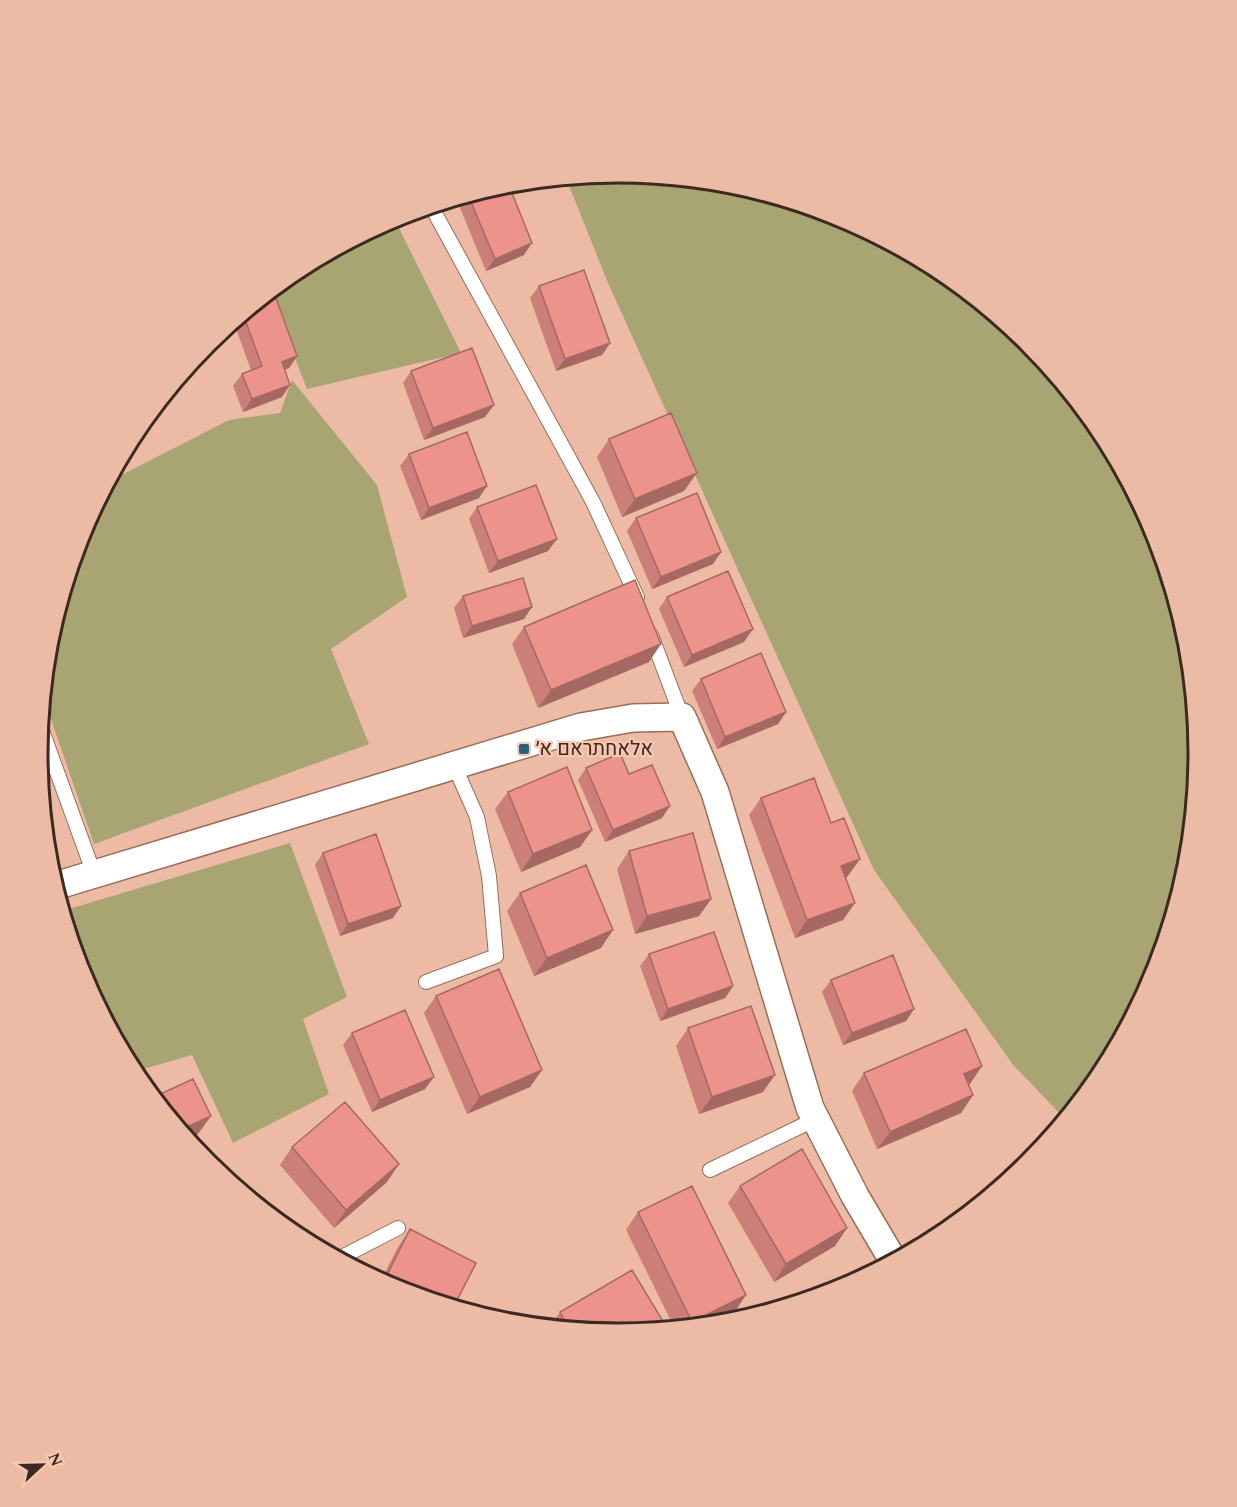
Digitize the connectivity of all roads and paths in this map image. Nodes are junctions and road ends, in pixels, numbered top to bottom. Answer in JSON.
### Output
{"nodes":[{"id":1,"x":435,"y":213,"type":"edge"},
{"id":2,"x":682,"y":717,"type":"junction"},
{"id":3,"x":48,"y":748,"type":"edge"},
{"id":4,"x":454,"y":765,"type":"junction"},
{"id":5,"x":94,"y":874,"type":"junction"},
{"id":6,"x":63,"y":883,"type":"edge"},
{"id":7,"x":426,"y":982,"type":"dead end"},
{"id":8,"x":816,"y":1119,"type":"junction"},
{"id":9,"x":710,"y":1170,"type":"dead end"},
{"id":10,"x":398,"y":1228,"type":"dead end"},
{"id":11,"x":346,"y":1255,"type":"edge"},
{"id":12,"x":890,"y":1255,"type":"edge"}],
"edges":[{"from":1,"to":2,"type":"lane"},
{"from":2,"to":4,"type":"street"},
{"from":2,"to":8,"type":"street"},
{"from":3,"to":5,"type":"lane"},
{"from":4,"to":5,"type":"street"},
{"from":4,"to":7,"type":"lane"},
{"from":5,"to":6,"type":"street"},
{"from":8,"to":9,"type":"lane"},
{"from":8,"to":12,"type":"street"},
{"from":10,"to":11,"type":"lane"}]}
